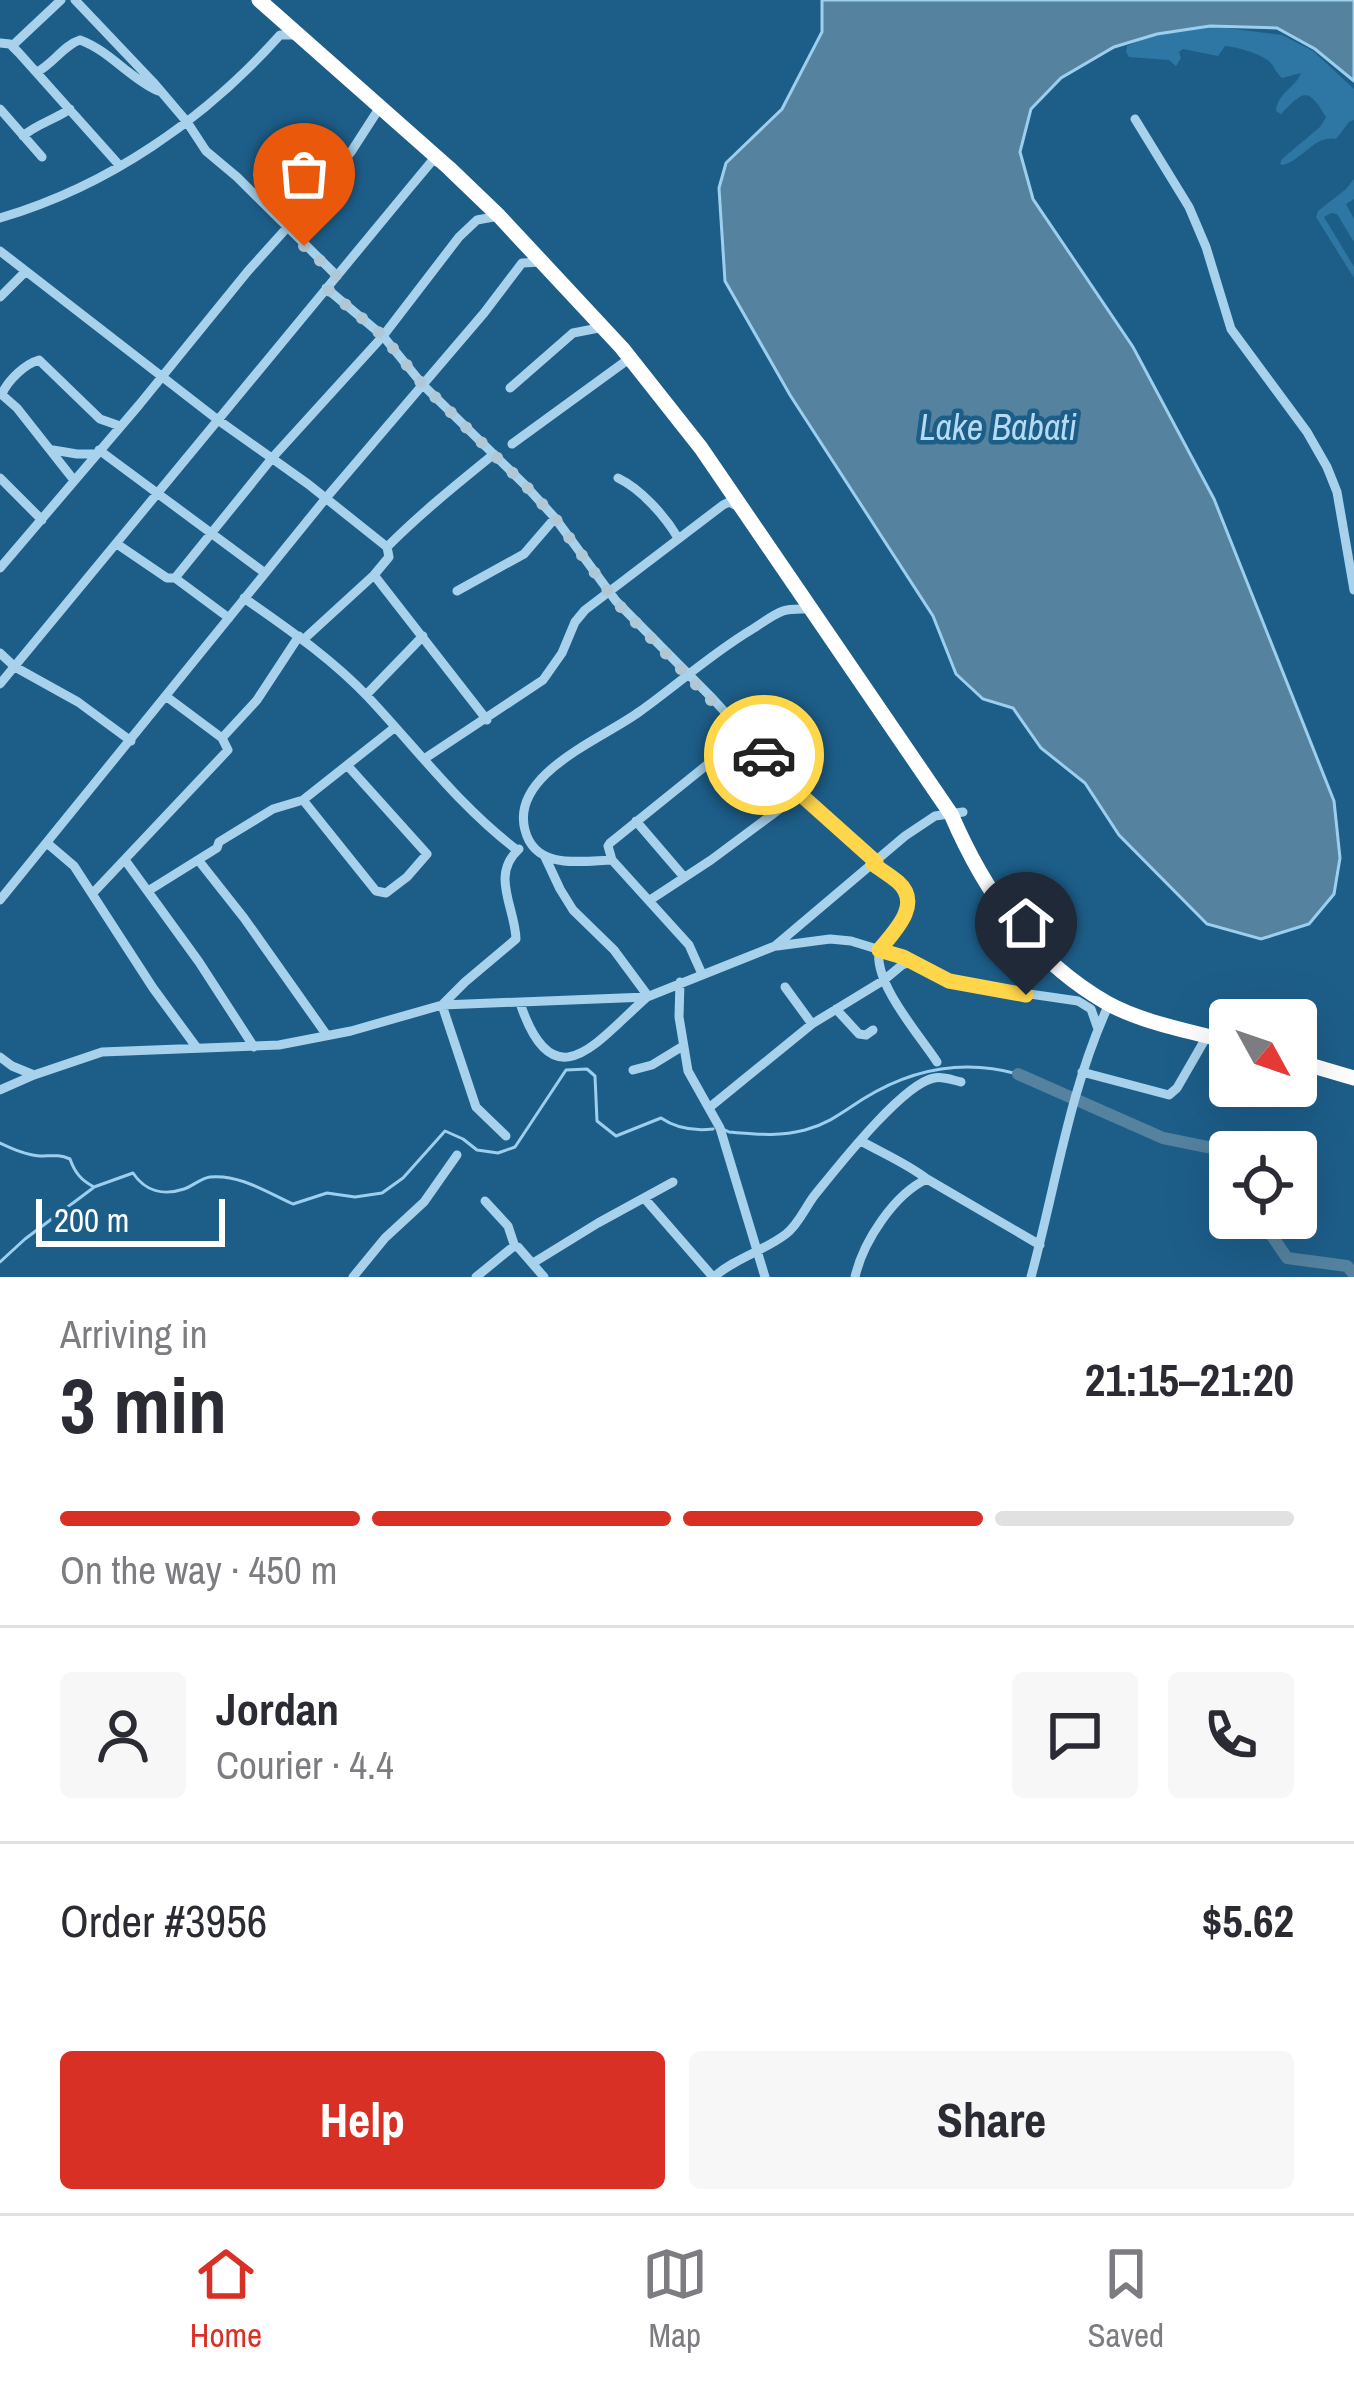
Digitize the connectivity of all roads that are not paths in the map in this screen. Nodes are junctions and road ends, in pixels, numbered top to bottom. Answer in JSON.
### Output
{"nodes":[{"id":1,"x":61,"y":0,"type":"edge"},
{"id":2,"x":75,"y":0,"type":"edge"},
{"id":3,"x":259,"y":0,"type":"edge"},
{"id":4,"x":298,"y":35,"type":"junction"},
{"id":5,"x":6,"y":45,"type":"edge"},
{"id":6,"x":37,"y":73,"type":"junction"},
{"id":7,"x":163,"y":93,"type":"junction"},
{"id":8,"x":380,"y":107,"type":"junction"},
{"id":9,"x":0,"y":109,"type":"edge"},
{"id":10,"x":70,"y":109,"type":"junction"},
{"id":11,"x":1135,"y":118,"type":"dead end"},
{"id":12,"x":188,"y":122,"type":"junction"},
{"id":13,"x":22,"y":136,"type":"junction"},
{"id":14,"x":41,"y":157,"type":"dead end"},
{"id":15,"x":444,"y":164,"type":"junction"},
{"id":16,"x":120,"y":166,"type":"junction"},
{"id":17,"x":499,"y":216,"type":"junction"},
{"id":18,"x":0,"y":218,"type":"edge"},
{"id":19,"x":286,"y":228,"type":"junction"},
{"id":20,"x":0,"y":251,"type":"edge"},
{"id":21,"x":543,"y":262,"type":"junction"},
{"id":22,"x":25,"y":272,"type":"junction"},
{"id":23,"x":337,"y":276,"type":"junction"},
{"id":24,"x":326,"y":288,"type":"junction"},
{"id":25,"x":0,"y":297,"type":"edge"},
{"id":26,"x":604,"y":327,"type":"junction"},
{"id":27,"x":383,"y":336,"type":"junction"},
{"id":28,"x":640,"y":369,"type":"junction"},
{"id":29,"x":162,"y":376,"type":"junction"},
{"id":30,"x":423,"y":385,"type":"junction"},
{"id":31,"x":510,"y":388,"type":"dead end"},
{"id":32,"x":1,"y":393,"type":"edge"},
{"id":33,"x":218,"y":420,"type":"junction"},
{"id":34,"x":120,"y":426,"type":"junction"},
{"id":35,"x":512,"y":444,"type":"dead end"},
{"id":36,"x":51,"y":449,"type":"junction"},
{"id":37,"x":97,"y":452,"type":"junction"},
{"id":38,"x":494,"y":454,"type":"junction"},
{"id":39,"x":273,"y":457,"type":"junction"},
{"id":40,"x":0,"y":478,"type":"edge"},
{"id":41,"x":618,"y":478,"type":"dead end"},
{"id":42,"x":74,"y":479,"type":"junction"},
{"id":43,"x":158,"y":494,"type":"junction"},
{"id":44,"x":326,"y":498,"type":"junction"},
{"id":45,"x":744,"y":510,"type":"junction"},
{"id":46,"x":555,"y":518,"type":"junction"},
{"id":47,"x":41,"y":520,"type":"junction"},
{"id":48,"x":211,"y":533,"type":"junction"},
{"id":49,"x":678,"y":538,"type":"junction"},
{"id":50,"x":117,"y":544,"type":"junction"},
{"id":51,"x":387,"y":548,"type":"junction"},
{"id":52,"x":0,"y":568,"type":"edge"},
{"id":53,"x":265,"y":573,"type":"junction"},
{"id":54,"x":374,"y":575,"type":"junction"},
{"id":55,"x":175,"y":578,"type":"junction"},
{"id":56,"x":1354,"y":590,"type":"edge"},
{"id":57,"x":457,"y":591,"type":"dead end"},
{"id":58,"x":608,"y":591,"type":"junction"},
{"id":59,"x":244,"y":598,"type":"junction"},
{"id":60,"x":811,"y":609,"type":"junction"},
{"id":61,"x":230,"y":618,"type":"junction"},
{"id":62,"x":423,"y":636,"type":"junction"},
{"id":63,"x":301,"y":638,"type":"junction"},
{"id":64,"x":0,"y":653,"type":"edge"},
{"id":65,"x":15,"y":667,"type":"junction"},
{"id":66,"x":686,"y":674,"type":"junction"},
{"id":67,"x":0,"y":684,"type":"edge"},
{"id":68,"x":366,"y":695,"type":"junction"},
{"id":69,"x":167,"y":697,"type":"junction"},
{"id":70,"x":487,"y":720,"type":"junction"},
{"id":71,"x":394,"y":728,"type":"junction"},
{"id":72,"x":744,"y":735,"type":"junction"},
{"id":73,"x":222,"y":738,"type":"junction"},
{"id":74,"x":131,"y":741,"type":"junction"},
{"id":75,"x":424,"y":759,"type":"junction"},
{"id":76,"x":346,"y":765,"type":"junction"},
{"id":77,"x":800,"y":794,"type":"junction"},
{"id":78,"x":303,"y":800,"type":"junction"},
{"id":79,"x":957,"y":813,"type":"junction"},
{"id":80,"x":636,"y":821,"type":"junction"},
{"id":81,"x":46,"y":843,"type":"junction"},
{"id":82,"x":530,"y":844,"type":"junction"},
{"id":83,"x":517,"y":850,"type":"junction"},
{"id":84,"x":544,"y":856,"type":"junction"},
{"id":85,"x":125,"y":860,"type":"junction"},
{"id":86,"x":612,"y":860,"type":"junction"},
{"id":87,"x":199,"y":861,"type":"junction"},
{"id":88,"x":875,"y":863,"type":"junction"},
{"id":89,"x":684,"y":878,"type":"junction"},
{"id":90,"x":148,"y":891,"type":"junction"},
{"id":91,"x":93,"y":893,"type":"junction"},
{"id":92,"x":0,"y":900,"type":"edge"},
{"id":93,"x":650,"y":900,"type":"junction"},
{"id":94,"x":775,"y":946,"type":"junction"},
{"id":95,"x":879,"y":950,"type":"junction"},
{"id":96,"x":913,"y":962,"type":"junction"},
{"id":97,"x":702,"y":974,"type":"junction"},
{"id":98,"x":884,"y":980,"type":"junction"},
{"id":99,"x":680,"y":982,"type":"junction"},
{"id":100,"x":785,"y":987,"type":"dead end"},
{"id":101,"x":647,"y":996,"type":"junction"},
{"id":102,"x":520,"y":1003,"type":"junction"},
{"id":103,"x":1109,"y":1004,"type":"junction"},
{"id":104,"x":442,"y":1005,"type":"junction"},
{"id":105,"x":836,"y":1009,"type":"junction"},
{"id":106,"x":812,"y":1024,"type":"junction"},
{"id":107,"x":1098,"y":1029,"type":"junction"},
{"id":108,"x":873,"y":1030,"type":"dead end"},
{"id":109,"x":326,"y":1034,"type":"junction"},
{"id":110,"x":1208,"y":1036,"type":"joint"},
{"id":111,"x":683,"y":1046,"type":"junction"},
{"id":112,"x":254,"y":1047,"type":"junction"},
{"id":113,"x":196,"y":1048,"type":"junction"},
{"id":114,"x":0,"y":1057,"type":"edge"},
{"id":115,"x":937,"y":1062,"type":"dead end"},
{"id":116,"x":1317,"y":1067,"type":"edge"},
{"id":117,"x":633,"y":1070,"type":"dead end"},
{"id":118,"x":1082,"y":1072,"type":"junction"},
{"id":119,"x":34,"y":1075,"type":"junction"},
{"id":120,"x":1354,"y":1078,"type":"edge"},
{"id":121,"x":961,"y":1082,"type":"dead end"},
{"id":122,"x":0,"y":1090,"type":"edge"},
{"id":123,"x":710,"y":1107,"type":"junction"},
{"id":124,"x":506,"y":1136,"type":"dead end"},
{"id":125,"x":862,"y":1142,"type":"junction"},
{"id":126,"x":458,"y":1155,"type":"dead end"},
{"id":127,"x":927,"y":1180,"type":"junction"},
{"id":128,"x":673,"y":1182,"type":"dead end"},
{"id":129,"x":645,"y":1199,"type":"junction"},
{"id":130,"x":485,"y":1201,"type":"dead end"},
{"id":131,"x":515,"y":1246,"type":"junction"},
{"id":132,"x":1040,"y":1246,"type":"junction"},
{"id":133,"x":757,"y":1252,"type":"junction"},
{"id":134,"x":533,"y":1263,"type":"junction"},
{"id":135,"x":353,"y":1277,"type":"edge"},
{"id":136,"x":476,"y":1277,"type":"edge"},
{"id":137,"x":544,"y":1277,"type":"edge"},
{"id":138,"x":713,"y":1277,"type":"edge"},
{"id":139,"x":765,"y":1277,"type":"edge"},
{"id":140,"x":855,"y":1277,"type":"edge"},
{"id":141,"x":1031,"y":1277,"type":"edge"}],
"edges":[{"from":1,"to":5,"type":"street"},
{"from":2,"to":7,"type":"street"},
{"from":3,"to":4,"type":"highway"},
{"from":4,"to":8,"type":"highway"},
{"from":4,"to":12,"type":"street"},
{"from":5,"to":6,"type":"street"},
{"from":6,"to":7,"type":"street"},
{"from":6,"to":10,"type":"street"},
{"from":7,"to":12,"type":"street"},
{"from":8,"to":15,"type":"highway"},
{"from":8,"to":19,"type":"street"},
{"from":9,"to":13,"type":"street"},
{"from":10,"to":13,"type":"street"},
{"from":10,"to":16,"type":"street"},
{"from":11,"to":56,"type":"street"},
{"from":12,"to":16,"type":"street"},
{"from":12,"to":19,"type":"street"},
{"from":13,"to":14,"type":"street"},
{"from":15,"to":17,"type":"highway"},
{"from":15,"to":23,"type":"street"},
{"from":16,"to":18,"type":"street"},
{"from":17,"to":21,"type":"highway"},
{"from":17,"to":27,"type":"street"},
{"from":19,"to":23,"type":"street"},
{"from":19,"to":29,"type":"street"},
{"from":20,"to":22,"type":"street"},
{"from":21,"to":26,"type":"highway"},
{"from":21,"to":30,"type":"street"},
{"from":22,"to":25,"type":"street"},
{"from":22,"to":29,"type":"street"},
{"from":23,"to":24,"type":"street"},
{"from":24,"to":27,"type":"street"},
{"from":24,"to":33,"type":"street"},
{"from":26,"to":28,"type":"highway"},
{"from":26,"to":31,"type":"street"},
{"from":27,"to":30,"type":"street"},
{"from":27,"to":39,"type":"street"},
{"from":28,"to":35,"type":"street"},
{"from":28,"to":45,"type":"highway"},
{"from":29,"to":33,"type":"street"},
{"from":29,"to":34,"type":"street"},
{"from":30,"to":38,"type":"street"},
{"from":30,"to":44,"type":"street"},
{"from":32,"to":34,"type":"street"},
{"from":32,"to":36,"type":"street"},
{"from":33,"to":39,"type":"street"},
{"from":33,"to":43,"type":"street"},
{"from":34,"to":37,"type":"street"},
{"from":36,"to":37,"type":"street"},
{"from":36,"to":42,"type":"street"},
{"from":37,"to":42,"type":"street"},
{"from":37,"to":43,"type":"street"},
{"from":38,"to":46,"type":"street"},
{"from":38,"to":51,"type":"street"},
{"from":39,"to":44,"type":"street"},
{"from":39,"to":48,"type":"street"},
{"from":40,"to":47,"type":"street"},
{"from":41,"to":49,"type":"street"},
{"from":42,"to":47,"type":"street"},
{"from":43,"to":48,"type":"street"},
{"from":43,"to":50,"type":"street"},
{"from":44,"to":51,"type":"street"},
{"from":44,"to":53,"type":"street"},
{"from":45,"to":49,"type":"street"},
{"from":45,"to":60,"type":"highway"},
{"from":46,"to":57,"type":"street"},
{"from":46,"to":58,"type":"street"},
{"from":47,"to":52,"type":"street"},
{"from":48,"to":53,"type":"street"},
{"from":48,"to":55,"type":"street"},
{"from":49,"to":58,"type":"street"},
{"from":50,"to":55,"type":"street"},
{"from":50,"to":65,"type":"street"},
{"from":51,"to":54,"type":"street"},
{"from":53,"to":59,"type":"street"},
{"from":54,"to":62,"type":"street"},
{"from":54,"to":63,"type":"street"},
{"from":55,"to":61,"type":"street"},
{"from":58,"to":66,"type":"street"},
{"from":58,"to":70,"type":"street"},
{"from":59,"to":61,"type":"street"},
{"from":59,"to":63,"type":"street"},
{"from":60,"to":66,"type":"street"},
{"from":60,"to":79,"type":"highway"},
{"from":61,"to":69,"type":"street"},
{"from":62,"to":68,"type":"street"},
{"from":62,"to":70,"type":"street"},
{"from":63,"to":68,"type":"street"},
{"from":63,"to":73,"type":"street"},
{"from":64,"to":65,"type":"street"},
{"from":65,"to":67,"type":"street"},
{"from":65,"to":74,"type":"street"},
{"from":66,"to":72,"type":"street"},
{"from":66,"to":82,"type":"street"},
{"from":68,"to":71,"type":"street"},
{"from":69,"to":73,"type":"street"},
{"from":69,"to":74,"type":"street"},
{"from":70,"to":75,"type":"street"},
{"from":71,"to":75,"type":"street"},
{"from":71,"to":76,"type":"street"},
{"from":72,"to":77,"type":"street"},
{"from":72,"to":80,"type":"street"},
{"from":73,"to":85,"type":"street"},
{"from":74,"to":81,"type":"street"},
{"from":75,"to":83,"type":"street"},
{"from":76,"to":78,"type":"street"},
{"from":76,"to":78,"type":"street"},
{"from":77,"to":88,"type":"street"},
{"from":77,"to":89,"type":"street"},
{"from":78,"to":87,"type":"street"},
{"from":79,"to":88,"type":"street"},
{"from":79,"to":103,"type":"highway"},
{"from":80,"to":86,"type":"street"},
{"from":80,"to":89,"type":"street"},
{"from":81,"to":91,"type":"street"},
{"from":81,"to":92,"type":"street"},
{"from":82,"to":83,"type":"street"},
{"from":82,"to":84,"type":"street"},
{"from":83,"to":104,"type":"street"},
{"from":84,"to":86,"type":"street"},
{"from":84,"to":101,"type":"street"},
{"from":85,"to":90,"type":"street"},
{"from":85,"to":91,"type":"street"},
{"from":86,"to":93,"type":"street"},
{"from":87,"to":90,"type":"street"},
{"from":87,"to":109,"type":"street"},
{"from":88,"to":94,"type":"street"},
{"from":88,"to":95,"type":"street"},
{"from":89,"to":93,"type":"street"},
{"from":90,"to":112,"type":"street"},
{"from":91,"to":113,"type":"street"},
{"from":93,"to":97,"type":"street"},
{"from":94,"to":95,"type":"street"},
{"from":94,"to":97,"type":"street"},
{"from":95,"to":96,"type":"street"},
{"from":95,"to":98,"type":"street"},
{"from":96,"to":98,"type":"street"},
{"from":96,"to":107,"type":"street"},
{"from":97,"to":99,"type":"street"},
{"from":98,"to":105,"type":"street"},
{"from":98,"to":115,"type":"street"},
{"from":99,"to":101,"type":"street"},
{"from":99,"to":111,"type":"street"},
{"from":100,"to":106,"type":"street"},
{"from":101,"to":102,"type":"street"},
{"from":101,"to":102,"type":"street"},
{"from":102,"to":104,"type":"street"},
{"from":103,"to":107,"type":"street"},
{"from":103,"to":110,"type":"highway"},
{"from":104,"to":109,"type":"street"},
{"from":104,"to":124,"type":"street"},
{"from":105,"to":106,"type":"street"},
{"from":105,"to":108,"type":"street"},
{"from":106,"to":123,"type":"street"},
{"from":107,"to":118,"type":"street"},
{"from":109,"to":112,"type":"street"},
{"from":110,"to":118,"type":"street"},
{"from":111,"to":117,"type":"street"},
{"from":111,"to":123,"type":"street"},
{"from":112,"to":113,"type":"street"},
{"from":113,"to":119,"type":"street"},
{"from":114,"to":119,"type":"street"},
{"from":116,"to":120,"type":"highway"},
{"from":118,"to":132,"type":"street"},
{"from":119,"to":122,"type":"street"},
{"from":121,"to":125,"type":"street"},
{"from":123,"to":133,"type":"street"},
{"from":125,"to":127,"type":"street"},
{"from":125,"to":133,"type":"street"},
{"from":126,"to":135,"type":"street"},
{"from":127,"to":132,"type":"street"},
{"from":127,"to":140,"type":"street"},
{"from":128,"to":129,"type":"street"},
{"from":129,"to":134,"type":"street"},
{"from":129,"to":138,"type":"street"},
{"from":130,"to":131,"type":"street"},
{"from":131,"to":134,"type":"street"},
{"from":131,"to":136,"type":"street"},
{"from":132,"to":141,"type":"street"},
{"from":133,"to":138,"type":"street"},
{"from":133,"to":139,"type":"street"},
{"from":134,"to":137,"type":"street"}]}
